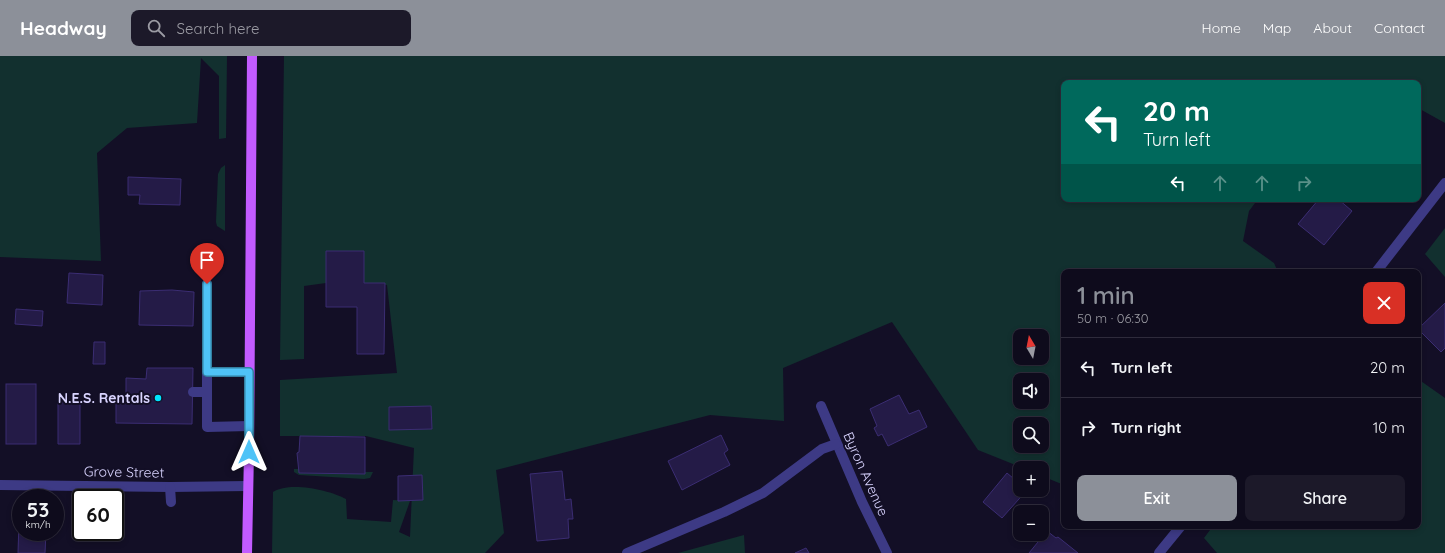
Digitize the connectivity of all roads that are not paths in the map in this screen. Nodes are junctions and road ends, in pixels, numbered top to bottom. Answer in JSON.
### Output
{"nodes":[{"id":1,"x":252,"y":56,"type":"edge"},
{"id":2,"x":1445,"y":183,"type":"edge"},
{"id":3,"x":1378,"y":269,"type":"edge"},
{"id":4,"x":207,"y":284,"type":"dead end"},
{"id":5,"x":207,"y":372,"type":"junction"},
{"id":6,"x":249,"y":372,"type":"junction"},
{"id":7,"x":193,"y":392,"type":"dead end"},
{"id":8,"x":207,"y":392,"type":"junction"},
{"id":9,"x":821,"y":406,"type":"dead end"},
{"id":10,"x":249,"y":426,"type":"junction"},
{"id":11,"x":836,"y":444,"type":"junction"},
{"id":12,"x":0,"y":484,"type":"edge"},
{"id":13,"x":248,"y":486,"type":"junction"},
{"id":14,"x":170,"y":487,"type":"junction"},
{"id":15,"x":171,"y":502,"type":"dead end"},
{"id":16,"x":1178,"y":529,"type":"edge"},
{"id":17,"x":247,"y":553,"type":"edge"},
{"id":18,"x":627,"y":553,"type":"edge"},
{"id":19,"x":887,"y":553,"type":"edge"},
{"id":20,"x":1159,"y":553,"type":"edge"}],
"edges":[{"from":1,"to":6,"type":"main road"},
{"from":2,"to":3,"type":"street"},
{"from":4,"to":5,"type":"street"},
{"from":5,"to":6,"type":"street"},
{"from":5,"to":8,"type":"street"},
{"from":6,"to":10,"type":"main road"},
{"from":7,"to":8,"type":"street"},
{"from":8,"to":10,"type":"street"},
{"from":9,"to":11,"type":"street","name":"Byron Avenue"},
{"from":10,"to":13,"type":"main road"},
{"from":11,"to":18,"type":"street"},
{"from":11,"to":19,"type":"street","name":"Byron Avenue"},
{"from":12,"to":14,"type":"street","name":"Grove Street"},
{"from":13,"to":14,"type":"street","name":"Grove Street"},
{"from":13,"to":17,"type":"main road"},
{"from":14,"to":15,"type":"street"},
{"from":16,"to":20,"type":"street"}]}
